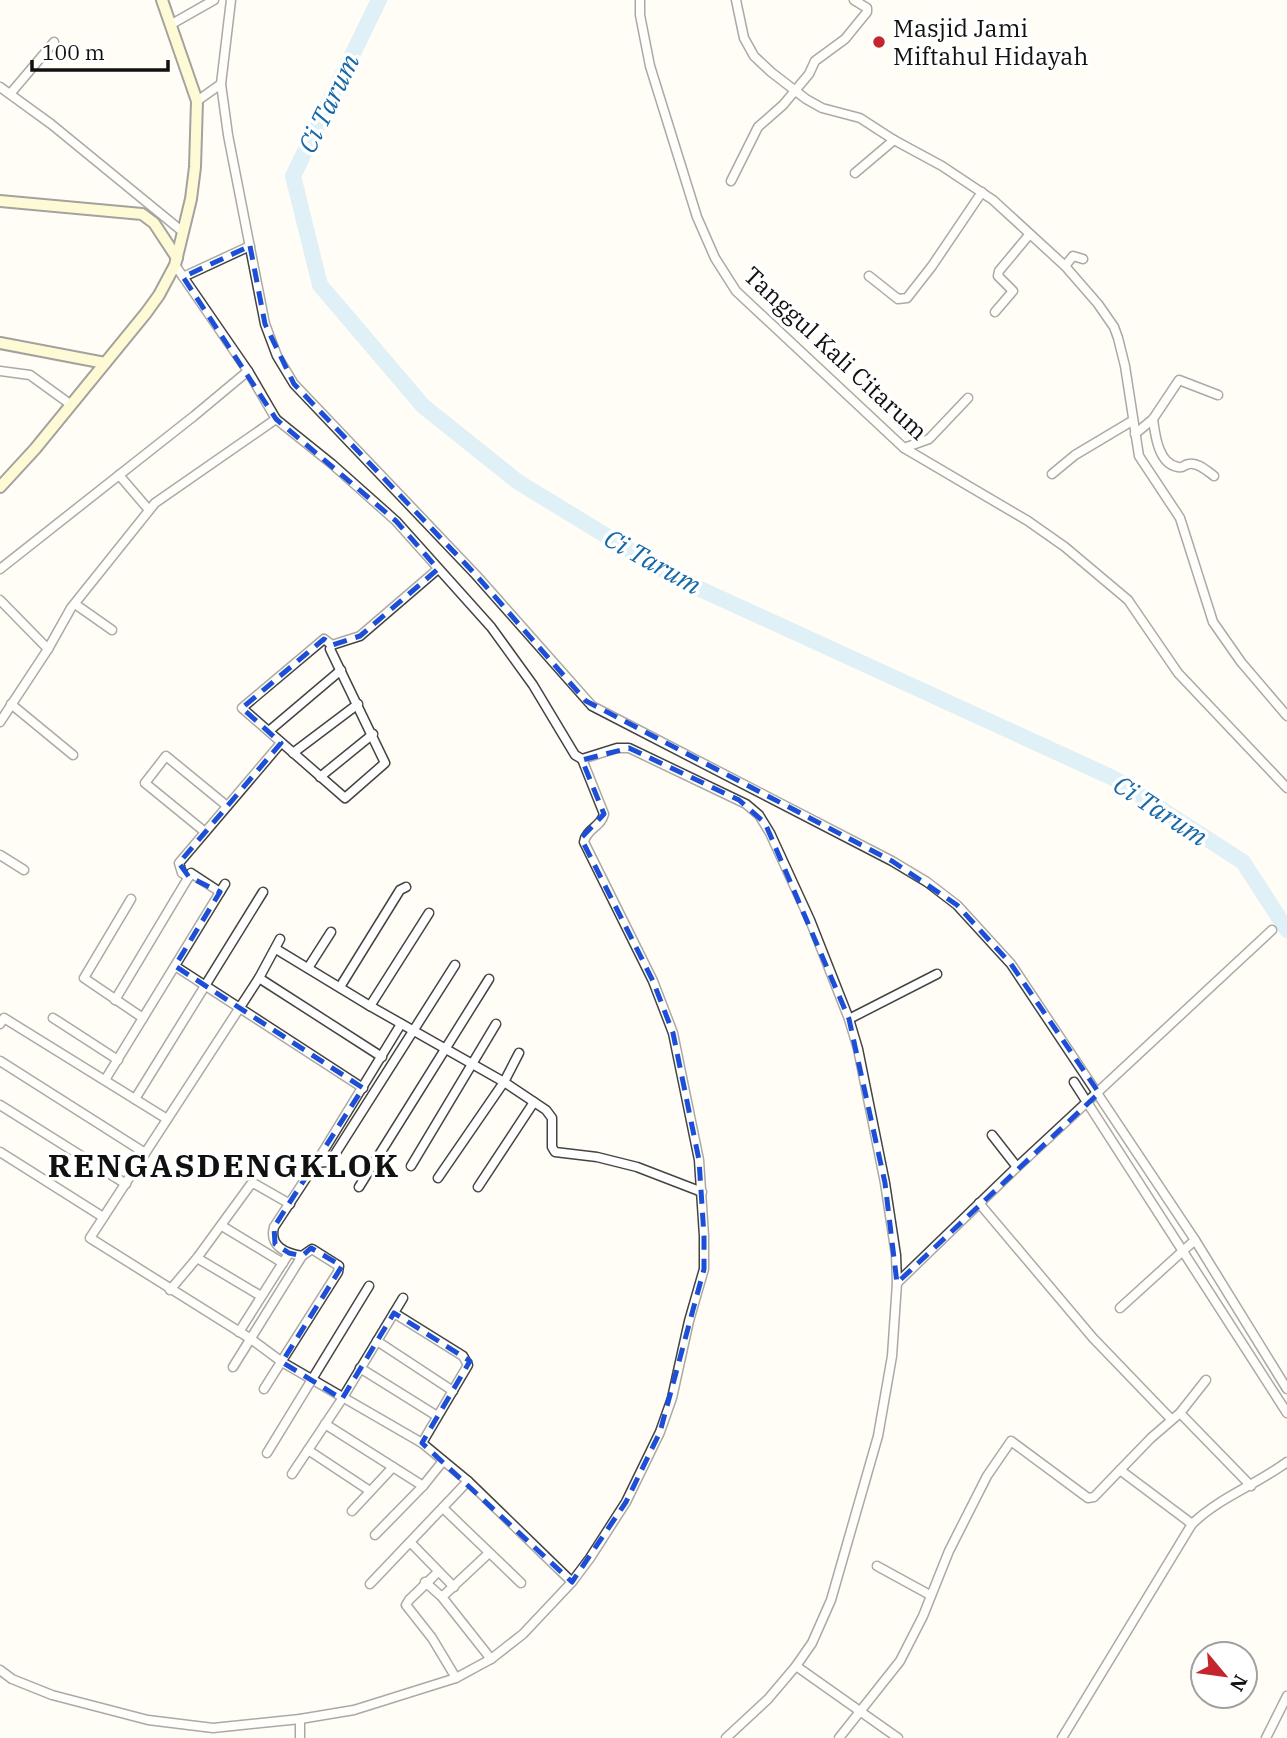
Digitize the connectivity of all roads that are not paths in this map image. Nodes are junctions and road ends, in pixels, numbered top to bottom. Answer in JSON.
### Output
{"nodes":[{"id":1,"x":162,"y":0,"type":"edge"},
{"id":2,"x":214,"y":0,"type":"edge"},
{"id":3,"x":231,"y":0,"type":"edge"},
{"id":4,"x":640,"y":0,"type":"edge"},
{"id":5,"x":736,"y":0,"type":"edge"},
{"id":6,"x":854,"y":0,"type":"edge"},
{"id":7,"x":865,"y":2,"type":"edge"},
{"id":8,"x":170,"y":25,"type":"junction"},
{"id":9,"x":54,"y":43,"type":"dead end"},
{"id":10,"x":221,"y":84,"type":"junction"},
{"id":11,"x":0,"y":87,"type":"edge"},
{"id":12,"x":795,"y":91,"type":"junction"},
{"id":13,"x":10,"y":94,"type":"junction"},
{"id":14,"x":197,"y":101,"type":"junction"},
{"id":15,"x":894,"y":140,"type":"junction"},
{"id":16,"x":855,"y":173,"type":"dead end"},
{"id":17,"x":730,"y":181,"type":"dead end"},
{"id":18,"x":982,"y":192,"type":"junction"},
{"id":19,"x":0,"y":201,"type":"edge"},
{"id":20,"x":183,"y":232,"type":"junction"},
{"id":21,"x":1029,"y":235,"type":"junction"},
{"id":22,"x":250,"y":246,"type":"junction"},
{"id":23,"x":1083,"y":259,"type":"dead end"},
{"id":24,"x":176,"y":262,"type":"junction"},
{"id":25,"x":1065,"y":266,"type":"junction"},
{"id":26,"x":869,"y":276,"type":"dead end"},
{"id":27,"x":183,"y":277,"type":"junction"},
{"id":28,"x":995,"y":312,"type":"dead end"},
{"id":29,"x":0,"y":343,"type":"edge"},
{"id":30,"x":105,"y":363,"type":"junction"},
{"id":31,"x":0,"y":371,"type":"edge"},
{"id":32,"x":248,"y":371,"type":"junction"},
{"id":33,"x":1218,"y":395,"type":"dead end"},
{"id":34,"x":968,"y":398,"type":"dead end"},
{"id":35,"x":70,"y":404,"type":"junction"},
{"id":36,"x":276,"y":419,"type":"junction"},
{"id":37,"x":1153,"y":419,"type":"junction"},
{"id":38,"x":1132,"y":421,"type":"junction"},
{"id":39,"x":1135,"y":434,"type":"junction"},
{"id":40,"x":904,"y":448,"type":"junction"},
{"id":41,"x":1052,"y":474,"type":"dead end"},
{"id":42,"x":118,"y":475,"type":"junction"},
{"id":43,"x":1214,"y":476,"type":"dead end"},
{"id":44,"x":0,"y":487,"type":"edge"},
{"id":45,"x":149,"y":510,"type":"junction"},
{"id":46,"x":0,"y":569,"type":"edge"},
{"id":47,"x":438,"y":569,"type":"junction"},
{"id":48,"x":0,"y":600,"type":"edge"},
{"id":49,"x":75,"y":604,"type":"junction"},
{"id":50,"x":112,"y":630,"type":"dead end"},
{"id":51,"x":332,"y":645,"type":"junction"},
{"id":52,"x":48,"y":649,"type":"junction"},
{"id":53,"x":341,"y":670,"type":"junction"},
{"id":54,"x":11,"y":704,"type":"junction"},
{"id":55,"x":358,"y":704,"type":"junction"},
{"id":56,"x":1287,"y":716,"type":"edge"},
{"id":57,"x":0,"y":722,"type":"edge"},
{"id":58,"x":268,"y":731,"type":"junction"},
{"id":59,"x":373,"y":734,"type":"junction"},
{"id":60,"x":281,"y":743,"type":"junction"},
{"id":61,"x":293,"y":753,"type":"junction"},
{"id":62,"x":73,"y":755,"type":"dead end"},
{"id":63,"x":582,"y":759,"type":"junction"},
{"id":64,"x":320,"y":777,"type":"junction"},
{"id":65,"x":1287,"y":788,"type":"edge"},
{"id":66,"x":227,"y":806,"type":"junction"},
{"id":67,"x":205,"y":832,"type":"junction"},
{"id":68,"x":0,"y":855,"type":"edge"},
{"id":69,"x":24,"y":870,"type":"dead end"},
{"id":70,"x":189,"y":877,"type":"junction"},
{"id":71,"x":406,"y":887,"type":"dead end"},
{"id":72,"x":263,"y":892,"type":"dead end"},
{"id":73,"x":131,"y":899,"type":"dead end"},
{"id":74,"x":429,"y":913,"type":"dead end"},
{"id":75,"x":1272,"y":929,"type":"dead end"},
{"id":76,"x":331,"y":932,"type":"dead end"},
{"id":77,"x":280,"y":939,"type":"dead end"},
{"id":78,"x":276,"y":949,"type":"junction"},
{"id":79,"x":455,"y":965,"type":"dead end"},
{"id":80,"x":175,"y":966,"type":"junction"},
{"id":81,"x":308,"y":968,"type":"junction"},
{"id":82,"x":937,"y":974,"type":"dead end"},
{"id":83,"x":259,"y":978,"type":"junction"},
{"id":84,"x":489,"y":979,"type":"dead end"},
{"id":85,"x":205,"y":987,"type":"junction"},
{"id":86,"x":340,"y":987,"type":"junction"},
{"id":87,"x":115,"y":1000,"type":"junction"},
{"id":88,"x":370,"y":1006,"type":"junction"},
{"id":89,"x":238,"y":1009,"type":"junction"},
{"id":90,"x":143,"y":1017,"type":"junction"},
{"id":91,"x":53,"y":1018,"type":"dead end"},
{"id":92,"x":849,"y":1019,"type":"junction"},
{"id":93,"x":0,"y":1024,"type":"edge"},
{"id":94,"x":401,"y":1024,"type":"junction"},
{"id":95,"x":496,"y":1024,"type":"dead end"},
{"id":96,"x":414,"y":1031,"type":"junction"},
{"id":97,"x":446,"y":1048,"type":"junction"},
{"id":98,"x":519,"y":1053,"type":"dead end"},
{"id":99,"x":382,"y":1057,"type":"junction"},
{"id":100,"x":118,"y":1059,"type":"junction"},
{"id":101,"x":0,"y":1061,"type":"edge"},
{"id":102,"x":473,"y":1064,"type":"junction"},
{"id":103,"x":105,"y":1080,"type":"junction"},
{"id":104,"x":504,"y":1082,"type":"junction"},
{"id":105,"x":1074,"y":1082,"type":"dead end"},
{"id":106,"x":363,"y":1088,"type":"junction"},
{"id":107,"x":1099,"y":1093,"type":"junction"},
{"id":108,"x":135,"y":1099,"type":"junction"},
{"id":109,"x":534,"y":1102,"type":"junction"},
{"id":110,"x":1088,"y":1102,"type":"junction"},
{"id":111,"x":0,"y":1105,"type":"edge"},
{"id":112,"x":167,"y":1119,"type":"junction"},
{"id":113,"x":992,"y":1135,"type":"dead end"},
{"id":114,"x":0,"y":1152,"type":"edge"},
{"id":115,"x":145,"y":1153,"type":"junction"},
{"id":116,"x":316,"y":1164,"type":"junction"},
{"id":117,"x":411,"y":1166,"type":"dead end"},
{"id":118,"x":1017,"y":1167,"type":"junction"},
{"id":119,"x":438,"y":1178,"type":"dead end"},
{"id":120,"x":126,"y":1184,"type":"junction"},
{"id":121,"x":478,"y":1186,"type":"dead end"},
{"id":122,"x":359,"y":1187,"type":"dead end"},
{"id":123,"x":702,"y":1192,"type":"junction"},
{"id":124,"x":979,"y":1203,"type":"junction"},
{"id":125,"x":290,"y":1204,"type":"junction"},
{"id":126,"x":103,"y":1217,"type":"junction"},
{"id":127,"x":222,"y":1226,"type":"junction"},
{"id":128,"x":1195,"y":1240,"type":"junction"},
{"id":129,"x":1183,"y":1251,"type":"junction"},
{"id":130,"x":289,"y":1253,"type":"junction"},
{"id":131,"x":302,"y":1256,"type":"junction"},
{"id":132,"x":198,"y":1258,"type":"junction"},
{"id":133,"x":283,"y":1263,"type":"junction"},
{"id":134,"x":897,"y":1283,"type":"junction"},
{"id":135,"x":369,"y":1286,"type":"dead end"},
{"id":136,"x":170,"y":1290,"type":"junction"},
{"id":137,"x":261,"y":1296,"type":"junction"},
{"id":138,"x":403,"y":1298,"type":"dead end"},
{"id":139,"x":1120,"y":1308,"type":"dead end"},
{"id":140,"x":394,"y":1313,"type":"junction"},
{"id":141,"x":239,"y":1332,"type":"junction"},
{"id":142,"x":251,"y":1339,"type":"junction"},
{"id":143,"x":377,"y":1341,"type":"junction"},
{"id":144,"x":282,"y":1362,"type":"junction"},
{"id":145,"x":233,"y":1367,"type":"dead end"},
{"id":146,"x":360,"y":1368,"type":"junction"},
{"id":147,"x":313,"y":1379,"type":"junction"},
{"id":148,"x":1206,"y":1380,"type":"dead end"},
{"id":149,"x":264,"y":1389,"type":"dead end"},
{"id":150,"x":1287,"y":1389,"type":"edge"},
{"id":151,"x":453,"y":1391,"type":"junction"},
{"id":152,"x":342,"y":1399,"type":"junction"},
{"id":153,"x":1180,"y":1413,"type":"junction"},
{"id":154,"x":1287,"y":1413,"type":"edge"},
{"id":155,"x":437,"y":1416,"type":"junction"},
{"id":156,"x":1171,"y":1419,"type":"junction"},
{"id":157,"x":325,"y":1424,"type":"junction"},
{"id":158,"x":422,"y":1443,"type":"junction"},
{"id":159,"x":308,"y":1450,"type":"junction"},
{"id":160,"x":267,"y":1453,"type":"dead end"},
{"id":161,"x":443,"y":1461,"type":"junction"},
{"id":162,"x":1287,"y":1462,"type":"edge"},
{"id":163,"x":393,"y":1467,"type":"junction"},
{"id":164,"x":1120,"y":1470,"type":"junction"},
{"id":165,"x":292,"y":1474,"type":"dead end"},
{"id":166,"x":468,"y":1481,"type":"junction"},
{"id":167,"x":423,"y":1486,"type":"junction"},
{"id":168,"x":1251,"y":1486,"type":"junction"},
{"id":169,"x":370,"y":1491,"type":"junction"},
{"id":170,"x":443,"y":1508,"type":"junction"},
{"id":171,"x":352,"y":1511,"type":"dead end"},
{"id":172,"x":1192,"y":1524,"type":"junction"},
{"id":173,"x":375,"y":1535,"type":"dead end"},
{"id":174,"x":411,"y":1543,"type":"junction"},
{"id":175,"x":489,"y":1553,"type":"junction"},
{"id":176,"x":877,"y":1566,"type":"dead end"},
{"id":177,"x":438,"y":1572,"type":"junction"},
{"id":178,"x":425,"y":1582,"type":"junction"},
{"id":179,"x":572,"y":1582,"type":"junction"},
{"id":180,"x":520,"y":1583,"type":"dead end"},
{"id":181,"x":370,"y":1584,"type":"dead end"},
{"id":182,"x":454,"y":1587,"type":"junction"},
{"id":183,"x":930,"y":1595,"type":"junction"},
{"id":184,"x":442,"y":1597,"type":"junction"},
{"id":185,"x":491,"y":1660,"type":"junction"},
{"id":186,"x":796,"y":1666,"type":"junction"},
{"id":187,"x":0,"y":1670,"type":"edge"},
{"id":188,"x":456,"y":1678,"type":"junction"},
{"id":189,"x":1287,"y":1696,"type":"edge"},
{"id":190,"x":861,"y":1712,"type":"junction"},
{"id":191,"x":300,"y":1719,"type":"junction"},
{"id":192,"x":300,"y":1738,"type":"edge"},
{"id":193,"x":726,"y":1738,"type":"edge"},
{"id":194,"x":839,"y":1738,"type":"edge"},
{"id":195,"x":898,"y":1738,"type":"edge"},
{"id":196,"x":1062,"y":1738,"type":"edge"},
{"id":197,"x":1266,"y":1738,"type":"edge"}],
"edges":[{"from":1,"to":8,"type":"street"},
{"from":2,"to":8,"type":"street"},
{"from":3,"to":10,"type":"street"},
{"from":4,"to":40,"type":"street","name":"Tanggul Kali Citarum"},
{"from":5,"to":12,"type":"street"},
{"from":6,"to":7,"type":"street"},
{"from":7,"to":12,"type":"street"},
{"from":8,"to":14,"type":"street"},
{"from":9,"to":13,"type":"street"},
{"from":10,"to":14,"type":"street"},
{"from":10,"to":22,"type":"street"},
{"from":11,"to":13,"type":"street"},
{"from":12,"to":15,"type":"street"},
{"from":12,"to":17,"type":"street"},
{"from":13,"to":20,"type":"street"},
{"from":14,"to":20,"type":"street"},
{"from":15,"to":16,"type":"street"},
{"from":15,"to":18,"type":"street"},
{"from":18,"to":21,"type":"street"},
{"from":18,"to":26,"type":"street"},
{"from":19,"to":24,"type":"street"},
{"from":20,"to":24,"type":"street"},
{"from":21,"to":25,"type":"street"},
{"from":21,"to":28,"type":"street"},
{"from":22,"to":27,"type":"street"},
{"from":22,"to":107,"type":"street"},
{"from":23,"to":25,"type":"street"},
{"from":24,"to":27,"type":"street"},
{"from":24,"to":30,"type":"street"},
{"from":25,"to":38,"type":"street"},
{"from":27,"to":32,"type":"street"},
{"from":29,"to":30,"type":"street"},
{"from":30,"to":35,"type":"street"},
{"from":31,"to":35,"type":"street"},
{"from":32,"to":36,"type":"street"},
{"from":32,"to":42,"type":"street"},
{"from":33,"to":37,"type":"street"},
{"from":34,"to":40,"type":"street"},
{"from":35,"to":44,"type":"street"},
{"from":36,"to":45,"type":"street"},
{"from":36,"to":47,"type":"street"},
{"from":37,"to":39,"type":"street"},
{"from":37,"to":43,"type":"street"},
{"from":38,"to":39,"type":"street"},
{"from":38,"to":41,"type":"street"},
{"from":39,"to":56,"type":"street"},
{"from":40,"to":65,"type":"street","name":"Tanggul Kali Citarum"},
{"from":42,"to":45,"type":"street"},
{"from":42,"to":46,"type":"street"},
{"from":45,"to":49,"type":"street"},
{"from":47,"to":51,"type":"street"},
{"from":47,"to":63,"type":"street"},
{"from":48,"to":52,"type":"street"},
{"from":49,"to":50,"type":"street"},
{"from":49,"to":52,"type":"street"},
{"from":51,"to":53,"type":"street"},
{"from":51,"to":58,"type":"street"},
{"from":52,"to":54,"type":"street"},
{"from":53,"to":55,"type":"street"},
{"from":53,"to":58,"type":"street"},
{"from":54,"to":57,"type":"street"},
{"from":54,"to":62,"type":"street"},
{"from":55,"to":59,"type":"street"},
{"from":55,"to":61,"type":"street"},
{"from":58,"to":60,"type":"street"},
{"from":59,"to":64,"type":"street"},
{"from":59,"to":64,"type":"street"},
{"from":60,"to":61,"type":"street"},
{"from":60,"to":66,"type":"street"},
{"from":61,"to":64,"type":"street"},
{"from":63,"to":92,"type":"street"},
{"from":63,"to":123,"type":"street"},
{"from":66,"to":67,"type":"street"},
{"from":66,"to":67,"type":"street"},
{"from":67,"to":70,"type":"street"},
{"from":68,"to":69,"type":"street"},
{"from":70,"to":80,"type":"street"},
{"from":70,"to":87,"type":"street"},
{"from":71,"to":86,"type":"street"},
{"from":72,"to":85,"type":"street"},
{"from":73,"to":87,"type":"street"},
{"from":74,"to":88,"type":"street"},
{"from":75,"to":107,"type":"street"},
{"from":76,"to":81,"type":"street"},
{"from":77,"to":78,"type":"street"},
{"from":78,"to":81,"type":"street"},
{"from":78,"to":83,"type":"street"},
{"from":79,"to":96,"type":"street"},
{"from":80,"to":85,"type":"street"},
{"from":80,"to":90,"type":"street"},
{"from":81,"to":86,"type":"street"},
{"from":82,"to":92,"type":"street"},
{"from":83,"to":89,"type":"street"},
{"from":83,"to":99,"type":"street"},
{"from":84,"to":97,"type":"street"},
{"from":85,"to":89,"type":"street"},
{"from":85,"to":108,"type":"street"},
{"from":86,"to":88,"type":"street"},
{"from":87,"to":90,"type":"street"},
{"from":88,"to":94,"type":"street"},
{"from":89,"to":106,"type":"street"},
{"from":89,"to":112,"type":"street"},
{"from":90,"to":100,"type":"street"},
{"from":91,"to":100,"type":"street"},
{"from":92,"to":134,"type":"street"},
{"from":93,"to":103,"type":"street"},
{"from":94,"to":96,"type":"street"},
{"from":94,"to":99,"type":"street"},
{"from":95,"to":102,"type":"street"},
{"from":96,"to":97,"type":"street"},
{"from":96,"to":116,"type":"street"},
{"from":97,"to":102,"type":"street"},
{"from":97,"to":122,"type":"street"},
{"from":98,"to":104,"type":"street"},
{"from":99,"to":106,"type":"street"},
{"from":100,"to":103,"type":"street"},
{"from":101,"to":115,"type":"street"},
{"from":102,"to":104,"type":"street"},
{"from":102,"to":117,"type":"street"},
{"from":103,"to":108,"type":"street"},
{"from":104,"to":109,"type":"street"},
{"from":104,"to":119,"type":"street"},
{"from":105,"to":110,"type":"street"},
{"from":106,"to":116,"type":"street"},
{"from":107,"to":110,"type":"street"},
{"from":107,"to":128,"type":"street"},
{"from":108,"to":112,"type":"street"},
{"from":109,"to":121,"type":"street"},
{"from":109,"to":123,"type":"street"},
{"from":110,"to":118,"type":"street"},
{"from":110,"to":129,"type":"street"},
{"from":111,"to":120,"type":"street"},
{"from":112,"to":115,"type":"street"},
{"from":113,"to":118,"type":"street"},
{"from":114,"to":126,"type":"street"},
{"from":115,"to":120,"type":"street"},
{"from":116,"to":125,"type":"street"},
{"from":118,"to":124,"type":"street"},
{"from":120,"to":126,"type":"street"},
{"from":123,"to":179,"type":"street"},
{"from":124,"to":134,"type":"street"},
{"from":124,"to":156,"type":"street"},
{"from":125,"to":127,"type":"street"},
{"from":125,"to":130,"type":"street"},
{"from":126,"to":136,"type":"street"},
{"from":127,"to":132,"type":"street"},
{"from":127,"to":133,"type":"street"},
{"from":128,"to":129,"type":"street"},
{"from":128,"to":150,"type":"street"},
{"from":129,"to":139,"type":"street"},
{"from":129,"to":154,"type":"street"},
{"from":130,"to":131,"type":"street"},
{"from":130,"to":133,"type":"street"},
{"from":131,"to":142,"type":"street"},
{"from":131,"to":144,"type":"street"},
{"from":132,"to":136,"type":"street"},
{"from":132,"to":137,"type":"street"},
{"from":133,"to":137,"type":"street"},
{"from":134,"to":186,"type":"street"},
{"from":135,"to":147,"type":"street"},
{"from":136,"to":141,"type":"street"},
{"from":137,"to":141,"type":"street"},
{"from":138,"to":140,"type":"street"},
{"from":140,"to":143,"type":"street"},
{"from":140,"to":151,"type":"street"},
{"from":141,"to":142,"type":"street"},
{"from":142,"to":144,"type":"street"},
{"from":142,"to":145,"type":"street"},
{"from":143,"to":146,"type":"street"},
{"from":143,"to":151,"type":"street"},
{"from":144,"to":147,"type":"street"},
{"from":144,"to":149,"type":"street"},
{"from":146,"to":152,"type":"street"},
{"from":146,"to":155,"type":"street"},
{"from":147,"to":152,"type":"street"},
{"from":147,"to":160,"type":"street"},
{"from":148,"to":153,"type":"street"},
{"from":151,"to":155,"type":"street"},
{"from":152,"to":157,"type":"street"},
{"from":152,"to":158,"type":"street"},
{"from":153,"to":156,"type":"street"},
{"from":153,"to":168,"type":"street"},
{"from":155,"to":158,"type":"street"},
{"from":156,"to":164,"type":"street"},
{"from":157,"to":159,"type":"street"},
{"from":157,"to":163,"type":"street"},
{"from":158,"to":161,"type":"street"},
{"from":159,"to":165,"type":"street"},
{"from":159,"to":169,"type":"street"},
{"from":161,"to":166,"type":"street"},
{"from":161,"to":167,"type":"street"},
{"from":162,"to":168,"type":"street"},
{"from":163,"to":167,"type":"street"},
{"from":163,"to":169,"type":"street"},
{"from":164,"to":172,"type":"street"},
{"from":164,"to":183,"type":"street"},
{"from":166,"to":170,"type":"street"},
{"from":166,"to":179,"type":"street"},
{"from":167,"to":173,"type":"street"},
{"from":168,"to":172,"type":"street"},
{"from":169,"to":171,"type":"street"},
{"from":170,"to":174,"type":"street"},
{"from":170,"to":175,"type":"street"},
{"from":172,"to":196,"type":"street"},
{"from":174,"to":177,"type":"street"},
{"from":174,"to":181,"type":"street"},
{"from":175,"to":180,"type":"street"},
{"from":175,"to":182,"type":"street"},
{"from":176,"to":183,"type":"street"},
{"from":177,"to":178,"type":"street"},
{"from":177,"to":182,"type":"street"},
{"from":178,"to":184,"type":"street"},
{"from":178,"to":188,"type":"street"},
{"from":179,"to":185,"type":"street"},
{"from":182,"to":184,"type":"street"},
{"from":183,"to":190,"type":"street"},
{"from":184,"to":185,"type":"street"},
{"from":185,"to":188,"type":"street"},
{"from":186,"to":190,"type":"street"},
{"from":186,"to":193,"type":"street"},
{"from":187,"to":191,"type":"street"},
{"from":188,"to":191,"type":"street"},
{"from":189,"to":197,"type":"street"},
{"from":190,"to":194,"type":"street"},
{"from":190,"to":195,"type":"street"},
{"from":191,"to":192,"type":"street"}]}
